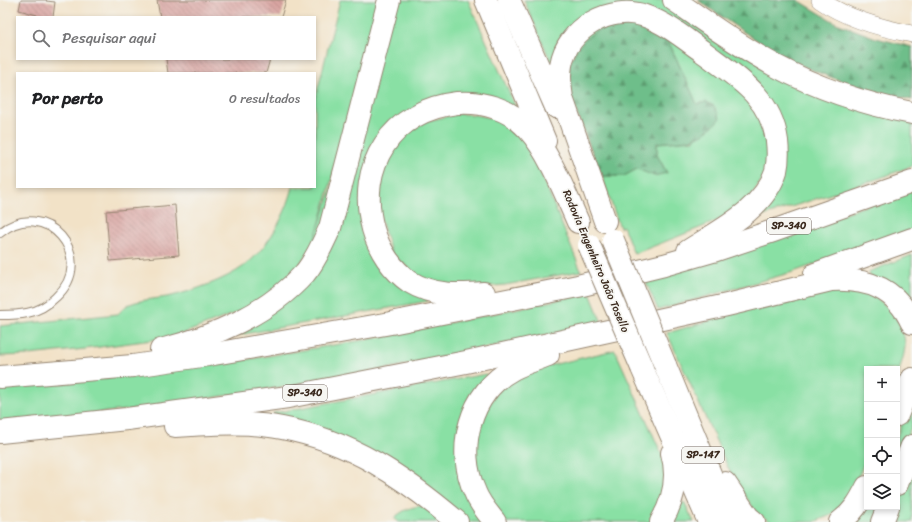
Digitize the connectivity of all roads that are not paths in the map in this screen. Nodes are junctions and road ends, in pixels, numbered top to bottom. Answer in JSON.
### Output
{"nodes":[{"id":1,"x":389,"y":0,"type":"edge"},
{"id":2,"x":486,"y":0,"type":"edge"},
{"id":3,"x":509,"y":0,"type":"edge"},
{"id":4,"x":674,"y":0,"type":"edge"},
{"id":5,"x":823,"y":1,"type":"edge"},
{"id":6,"x":912,"y":34,"type":"edge"},
{"id":7,"x":912,"y":113,"type":"edge"},
{"id":8,"x":912,"y":182,"type":"edge"},
{"id":9,"x":578,"y":222,"type":"junction"},
{"id":10,"x":609,"y":230,"type":"junction"},
{"id":11,"x":0,"y":233,"type":"edge"},
{"id":12,"x":912,"y":240,"type":"edge"},
{"id":13,"x":664,"y":265,"type":"junction"},
{"id":14,"x":578,"y":286,"type":"junction"},
{"id":15,"x":728,"y":305,"type":"junction"},
{"id":16,"x":0,"y":315,"type":"edge"},
{"id":17,"x":912,"y":323,"type":"edge"},
{"id":18,"x":607,"y":332,"type":"junction"},
{"id":19,"x":35,"y":375,"type":"junction"},
{"id":20,"x":0,"y":378,"type":"edge"},
{"id":21,"x":912,"y":379,"type":"edge"},
{"id":22,"x":675,"y":388,"type":"junction"},
{"id":23,"x":654,"y":394,"type":"junction"},
{"id":24,"x":900,"y":408,"type":"edge"},
{"id":25,"x":0,"y":433,"type":"edge"},
{"id":26,"x":912,"y":446,"type":"edge"},
{"id":27,"x":900,"y":476,"type":"edge"},
{"id":28,"x":864,"y":493,"type":"edge"},
{"id":29,"x":887,"y":510,"type":"edge"},
{"id":30,"x":705,"y":518,"type":"edge"},
{"id":31,"x":457,"y":522,"type":"edge"},
{"id":32,"x":496,"y":522,"type":"edge"},
{"id":33,"x":661,"y":522,"type":"edge"},
{"id":34,"x":730,"y":522,"type":"edge"},
{"id":35,"x":754,"y":522,"type":"edge"},
{"id":36,"x":840,"y":522,"type":"edge"},
{"id":37,"x":882,"y":522,"type":"edge"}],
"edges":[{"from":1,"to":19,"type":"highway"},
{"from":2,"to":9,"type":"highway","name":"Rodovia Engenheiro João Tosello"},
{"from":3,"to":10,"type":"highway"},
{"from":4,"to":7,"type":"highway"},
{"from":5,"to":6,"type":"street"},
{"from":8,"to":13,"type":"highway","number":"SP-340"},
{"from":9,"to":14,"type":"highway"},
{"from":9,"to":23,"type":"highway","name":"Rodovia Engenheiro João Tosello","number":"SP-147","bridge":true},
{"from":10,"to":13,"type":"highway"},
{"from":10,"to":22,"type":"highway","number":"SP-147","bridge":true},
{"from":11,"to":16,"type":"lane"},
{"from":12,"to":15,"type":"highway","number":"SP-340"},
{"from":13,"to":14,"type":"highway","number":"SP-340"},
{"from":14,"to":19,"type":"highway","number":"SP-340"},
{"from":15,"to":17,"type":"highway"},
{"from":15,"to":18,"type":"highway","number":"SP-340"},
{"from":18,"to":25,"type":"highway","number":"SP-340"},
{"from":18,"to":32,"type":"highway"},
{"from":19,"to":20,"type":"highway","number":"SP-340"},
{"from":21,"to":24,"type":"highway"},
{"from":22,"to":34,"type":"highway","number":"SP-147"},
{"from":22,"to":35,"type":"highway"},
{"from":23,"to":30,"type":"highway","name":"Rodovia Engenheiro João Tosello","number":"SP-147"},
{"from":23,"to":33,"type":"highway"},
{"from":25,"to":31,"type":"highway"},
{"from":26,"to":27,"type":"highway"},
{"from":28,"to":36,"type":"highway"},
{"from":29,"to":37,"type":"highway"}]}
